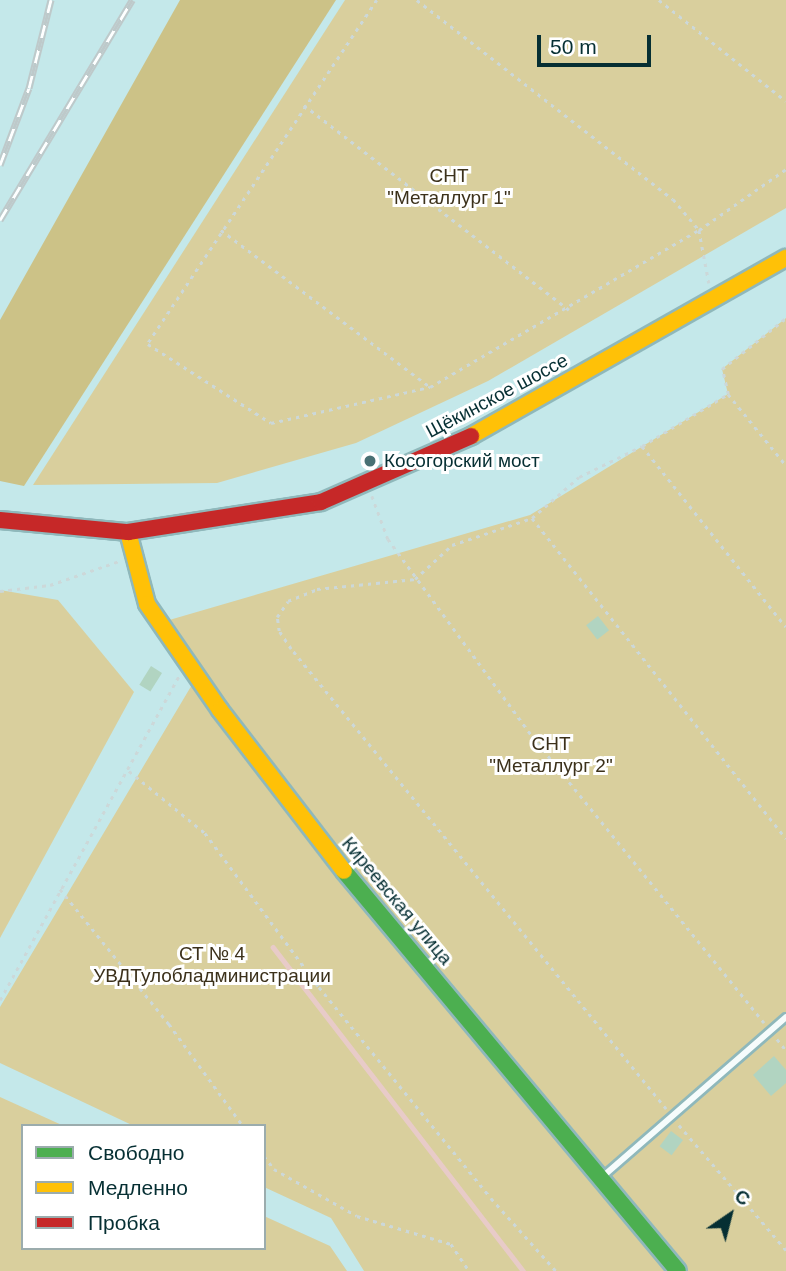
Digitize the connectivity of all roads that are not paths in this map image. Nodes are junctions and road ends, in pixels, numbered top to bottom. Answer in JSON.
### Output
{"nodes":[{"id":1,"x":786,"y":258,"type":"edge"},
{"id":2,"x":0,"y":520,"type":"edge"},
{"id":3,"x":128,"y":532,"type":"junction"},
{"id":4,"x":786,"y":1017,"type":"edge"},
{"id":5,"x":601,"y":1178,"type":"junction"},
{"id":6,"x":678,"y":1271,"type":"edge"}],
"edges":[{"from":1,"to":3,"type":"street","name":"Щёкинское шоссе"},
{"from":2,"to":3,"type":"street","name":"Щёкинское шоссе"},
{"from":3,"to":5,"type":"street","name":"Киреевская улица"},
{"from":4,"to":5,"type":"lane"},
{"from":5,"to":6,"type":"street","name":"Киреевская улица"}]}
